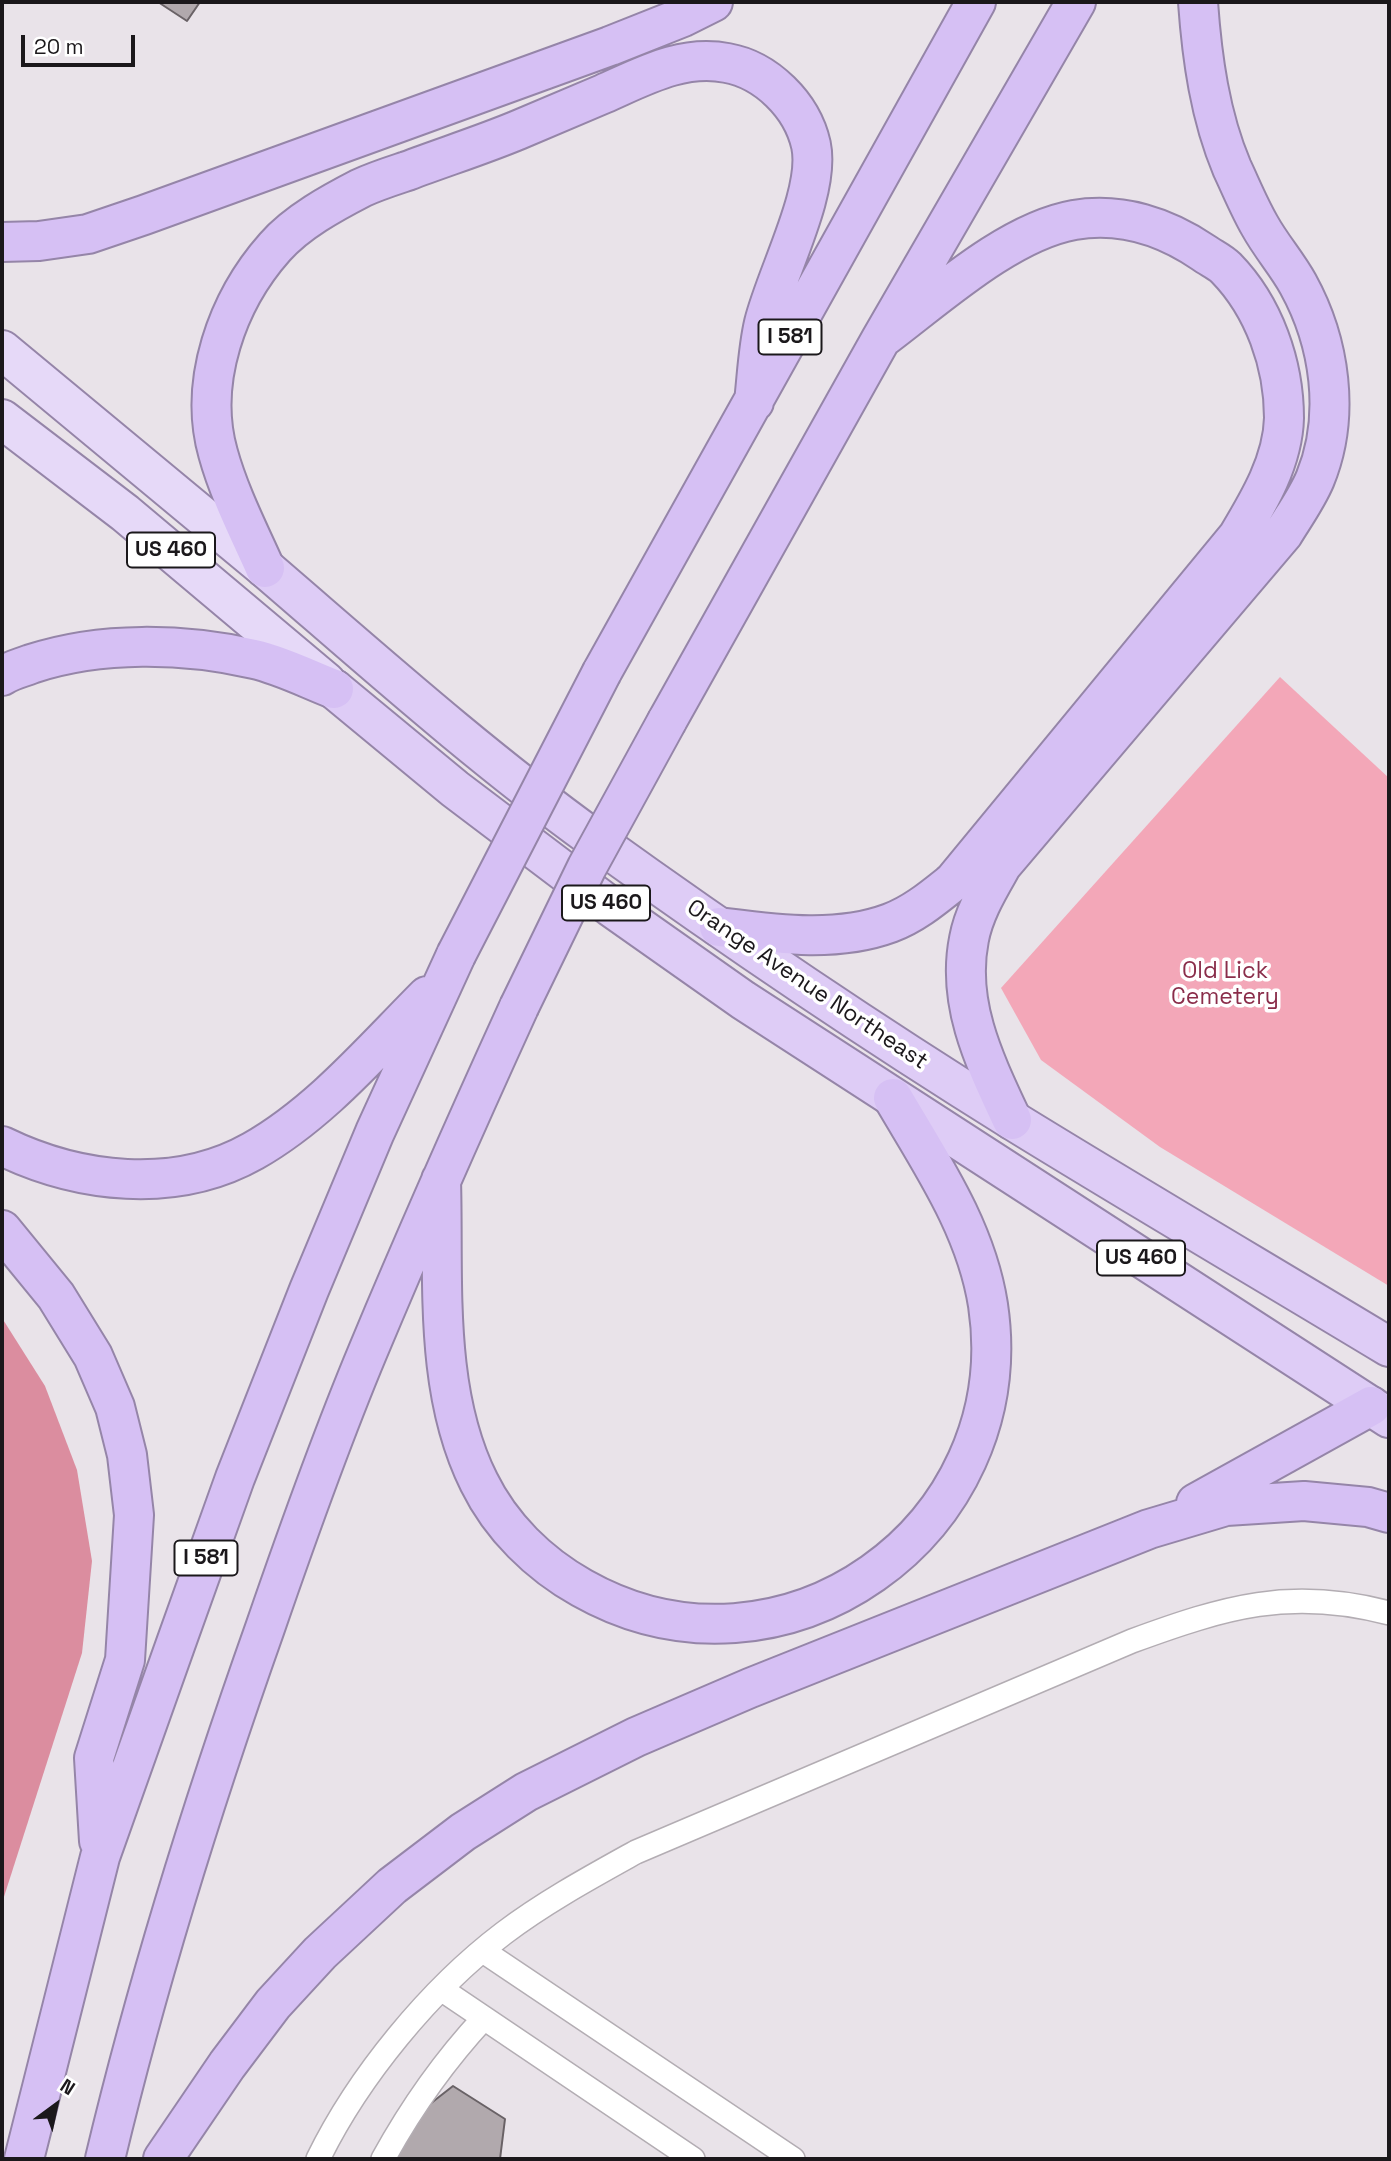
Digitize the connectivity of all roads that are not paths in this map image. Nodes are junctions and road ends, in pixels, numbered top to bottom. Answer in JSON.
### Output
{"nodes":[{"id":1,"x":713,"y":2,"type":"edge"},
{"id":2,"x":976,"y":2,"type":"edge"},
{"id":3,"x":1076,"y":2,"type":"edge"},
{"id":4,"x":1199,"y":2,"type":"edge"},
{"id":5,"x":2,"y":242,"type":"edge"},
{"id":6,"x":881,"y":339,"type":"junction"},
{"id":7,"x":2,"y":350,"type":"edge"},
{"id":8,"x":754,"y":402,"type":"junction"},
{"id":9,"x":2,"y":419,"type":"edge"},
{"id":10,"x":265,"y":568,"type":"junction"},
{"id":11,"x":2,"y":676,"type":"edge"},
{"id":12,"x":334,"y":689,"type":"junction"},
{"id":13,"x":719,"y":927,"type":"junction"},
{"id":14,"x":451,"y":966,"type":"junction"},
{"id":15,"x":893,"y":1098,"type":"junction"},
{"id":16,"x":1012,"y":1120,"type":"junction"},
{"id":17,"x":2,"y":1146,"type":"edge"},
{"id":18,"x":441,"y":1180,"type":"junction"},
{"id":19,"x":2,"y":1230,"type":"edge"},
{"id":20,"x":1389,"y":1347,"type":"edge"},
{"id":21,"x":1380,"y":1412,"type":"edge"},
{"id":22,"x":1389,"y":1513,"type":"edge"},
{"id":23,"x":1149,"y":1529,"type":"junction"},
{"id":24,"x":1389,"y":1613,"type":"edge"},
{"id":25,"x":100,"y":1857,"type":"junction"},
{"id":26,"x":483,"y":1951,"type":"junction"},
{"id":27,"x":441,"y":1989,"type":"junction"},
{"id":28,"x":484,"y":2018,"type":"junction"},
{"id":29,"x":24,"y":2159,"type":"edge"},
{"id":30,"x":105,"y":2159,"type":"edge"},
{"id":31,"x":163,"y":2159,"type":"edge"},
{"id":32,"x":317,"y":2159,"type":"edge"},
{"id":33,"x":383,"y":2159,"type":"edge"},
{"id":34,"x":693,"y":2159,"type":"edge"},
{"id":35,"x":793,"y":2159,"type":"edge"}],
"edges":[{"from":1,"to":5,"type":"highway"},
{"from":2,"to":8,"type":"highway","number":"I 581"},
{"from":3,"to":6,"type":"highway"},
{"from":4,"to":16,"type":"highway"},
{"from":6,"to":13,"type":"highway"},
{"from":6,"to":18,"type":"highway","bridge":true},
{"from":7,"to":10,"type":"main road","number":"US 460"},
{"from":8,"to":10,"type":"highway"},
{"from":8,"to":14,"type":"highway","number":"I 581","bridge":true},
{"from":9,"to":12,"type":"main road","number":"US 460"},
{"from":10,"to":13,"type":"highway","name":"Orange Avenue Northeast","number":"US 460"},
{"from":11,"to":12,"type":"highway"},
{"from":12,"to":15,"type":"highway","name":"Orange Avenue Northeast","number":"US 460"},
{"from":13,"to":16,"type":"highway","name":"Orange Avenue Northeast","number":"US 460"},
{"from":14,"to":17,"type":"highway"},
{"from":14,"to":25,"type":"highway","number":"I 581"},
{"from":15,"to":18,"type":"highway"},
{"from":15,"to":21,"type":"highway","name":"Orange Avenue Northeast","number":"US 460"},
{"from":16,"to":20,"type":"highway","name":"Orange Avenue Northeast","number":"US 460"},
{"from":18,"to":30,"type":"highway"},
{"from":19,"to":25,"type":"highway"},
{"from":21,"to":23,"type":"highway"},
{"from":22,"to":23,"type":"highway"},
{"from":23,"to":31,"type":"highway"},
{"from":24,"to":26,"type":"lane"},
{"from":25,"to":29,"type":"highway","number":"I 581"},
{"from":26,"to":27,"type":"lane"},
{"from":26,"to":35,"type":"lane"},
{"from":27,"to":28,"type":"lane"},
{"from":27,"to":32,"type":"lane"},
{"from":28,"to":33,"type":"lane"},
{"from":28,"to":34,"type":"lane"}]}
